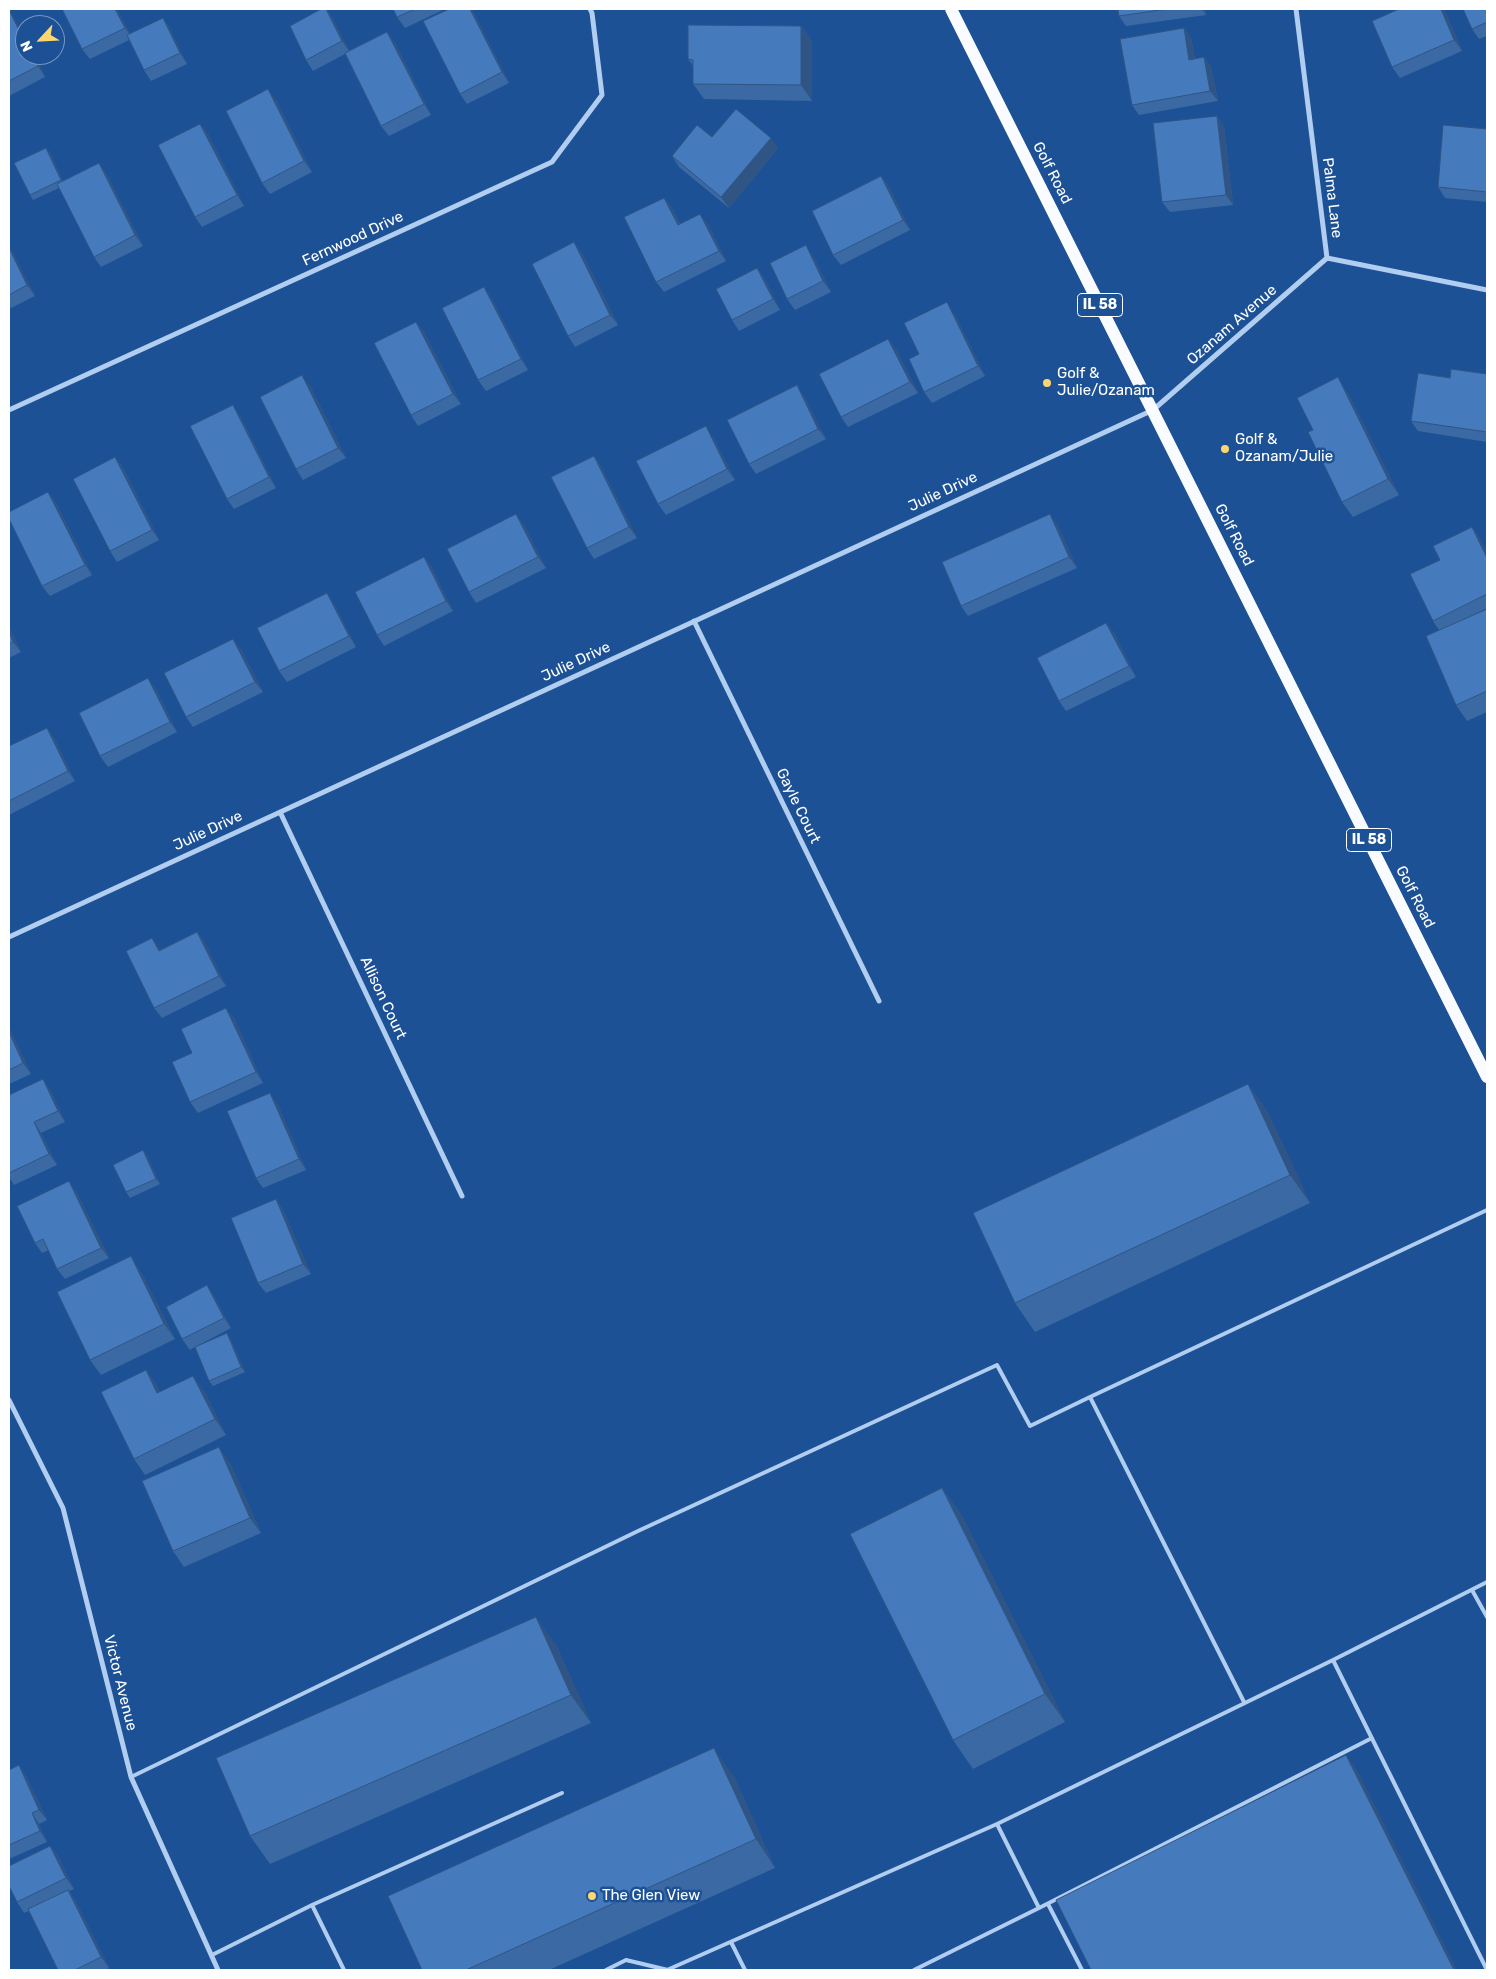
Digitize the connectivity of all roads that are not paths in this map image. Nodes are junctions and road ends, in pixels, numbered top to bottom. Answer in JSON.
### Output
{"nodes":[{"id":1,"x":590,"y":9,"type":"edge"},
{"id":2,"x":951,"y":9,"type":"edge"},
{"id":3,"x":1296,"y":9,"type":"edge"},
{"id":4,"x":1327,"y":258,"type":"junction"},
{"id":5,"x":1487,"y":290,"type":"edge"},
{"id":6,"x":9,"y":410,"type":"edge"},
{"id":7,"x":1153,"y":410,"type":"junction"},
{"id":8,"x":694,"y":621,"type":"junction"},
{"id":9,"x":280,"y":812,"type":"junction"},
{"id":10,"x":9,"y":936,"type":"edge"},
{"id":11,"x":879,"y":1001,"type":"dead end"},
{"id":12,"x":1487,"y":1077,"type":"edge"},
{"id":13,"x":462,"y":1196,"type":"dead end"},
{"id":14,"x":1487,"y":1210,"type":"edge"},
{"id":15,"x":1090,"y":1397,"type":"junction"},
{"id":16,"x":9,"y":1400,"type":"edge"},
{"id":17,"x":1487,"y":1582,"type":"edge"},
{"id":18,"x":1472,"y":1590,"type":"junction"},
{"id":19,"x":1487,"y":1618,"type":"edge"},
{"id":20,"x":1334,"y":1660,"type":"junction"},
{"id":21,"x":1244,"y":1702,"type":"junction"},
{"id":22,"x":1372,"y":1738,"type":"junction"},
{"id":23,"x":131,"y":1777,"type":"junction"},
{"id":24,"x":562,"y":1793,"type":"dead end"},
{"id":25,"x":997,"y":1824,"type":"junction"},
{"id":26,"x":1048,"y":1904,"type":"junction"},
{"id":27,"x":312,"y":1905,"type":"junction"},
{"id":28,"x":1039,"y":1908,"type":"junction"},
{"id":29,"x":731,"y":1942,"type":"junction"},
{"id":30,"x":212,"y":1955,"type":"junction"},
{"id":31,"x":218,"y":1970,"type":"edge"},
{"id":32,"x":344,"y":1970,"type":"edge"},
{"id":33,"x":606,"y":1970,"type":"edge"},
{"id":34,"x":667,"y":1970,"type":"edge"},
{"id":35,"x":745,"y":1970,"type":"edge"},
{"id":36,"x":914,"y":1970,"type":"edge"},
{"id":37,"x":1082,"y":1970,"type":"edge"},
{"id":38,"x":1487,"y":1970,"type":"edge"}],
"edges":[{"from":1,"to":6,"type":"street","name":"Fernwood Drive"},
{"from":2,"to":7,"type":"main road","name":"Golf Road","number":"IL 58"},
{"from":3,"to":4,"type":"street","name":"Palma Lane"},
{"from":4,"to":5,"type":"street","name":"Palma Lane"},
{"from":4,"to":7,"type":"street","name":"Ozanam Avenue"},
{"from":7,"to":8,"type":"street","name":"Julie Drive"},
{"from":7,"to":12,"type":"main road","name":"Golf Road","number":"IL 58"},
{"from":8,"to":9,"type":"street","name":"Julie Drive"},
{"from":8,"to":11,"type":"street","name":"Gayle Court"},
{"from":9,"to":10,"type":"street","name":"Julie Drive"},
{"from":9,"to":13,"type":"street","name":"Allison Court"},
{"from":14,"to":15,"type":"lane"},
{"from":15,"to":21,"type":"lane"},
{"from":15,"to":23,"type":"lane"},
{"from":16,"to":23,"type":"street","name":"Victor Avenue"},
{"from":17,"to":18,"type":"lane"},
{"from":18,"to":19,"type":"lane"},
{"from":18,"to":20,"type":"lane"},
{"from":20,"to":21,"type":"lane"},
{"from":20,"to":22,"type":"lane"},
{"from":21,"to":25,"type":"lane"},
{"from":22,"to":26,"type":"lane"},
{"from":22,"to":38,"type":"lane"},
{"from":23,"to":30,"type":"street","name":"Victor Avenue"},
{"from":24,"to":27,"type":"lane"},
{"from":25,"to":28,"type":"lane"},
{"from":25,"to":29,"type":"lane"},
{"from":26,"to":28,"type":"lane"},
{"from":26,"to":37,"type":"lane"},
{"from":27,"to":30,"type":"lane"},
{"from":27,"to":32,"type":"lane"},
{"from":28,"to":36,"type":"lane"},
{"from":29,"to":34,"type":"lane"},
{"from":29,"to":35,"type":"lane"},
{"from":30,"to":31,"type":"street","name":"Victor Avenue"},
{"from":33,"to":34,"type":"lane"}]}
